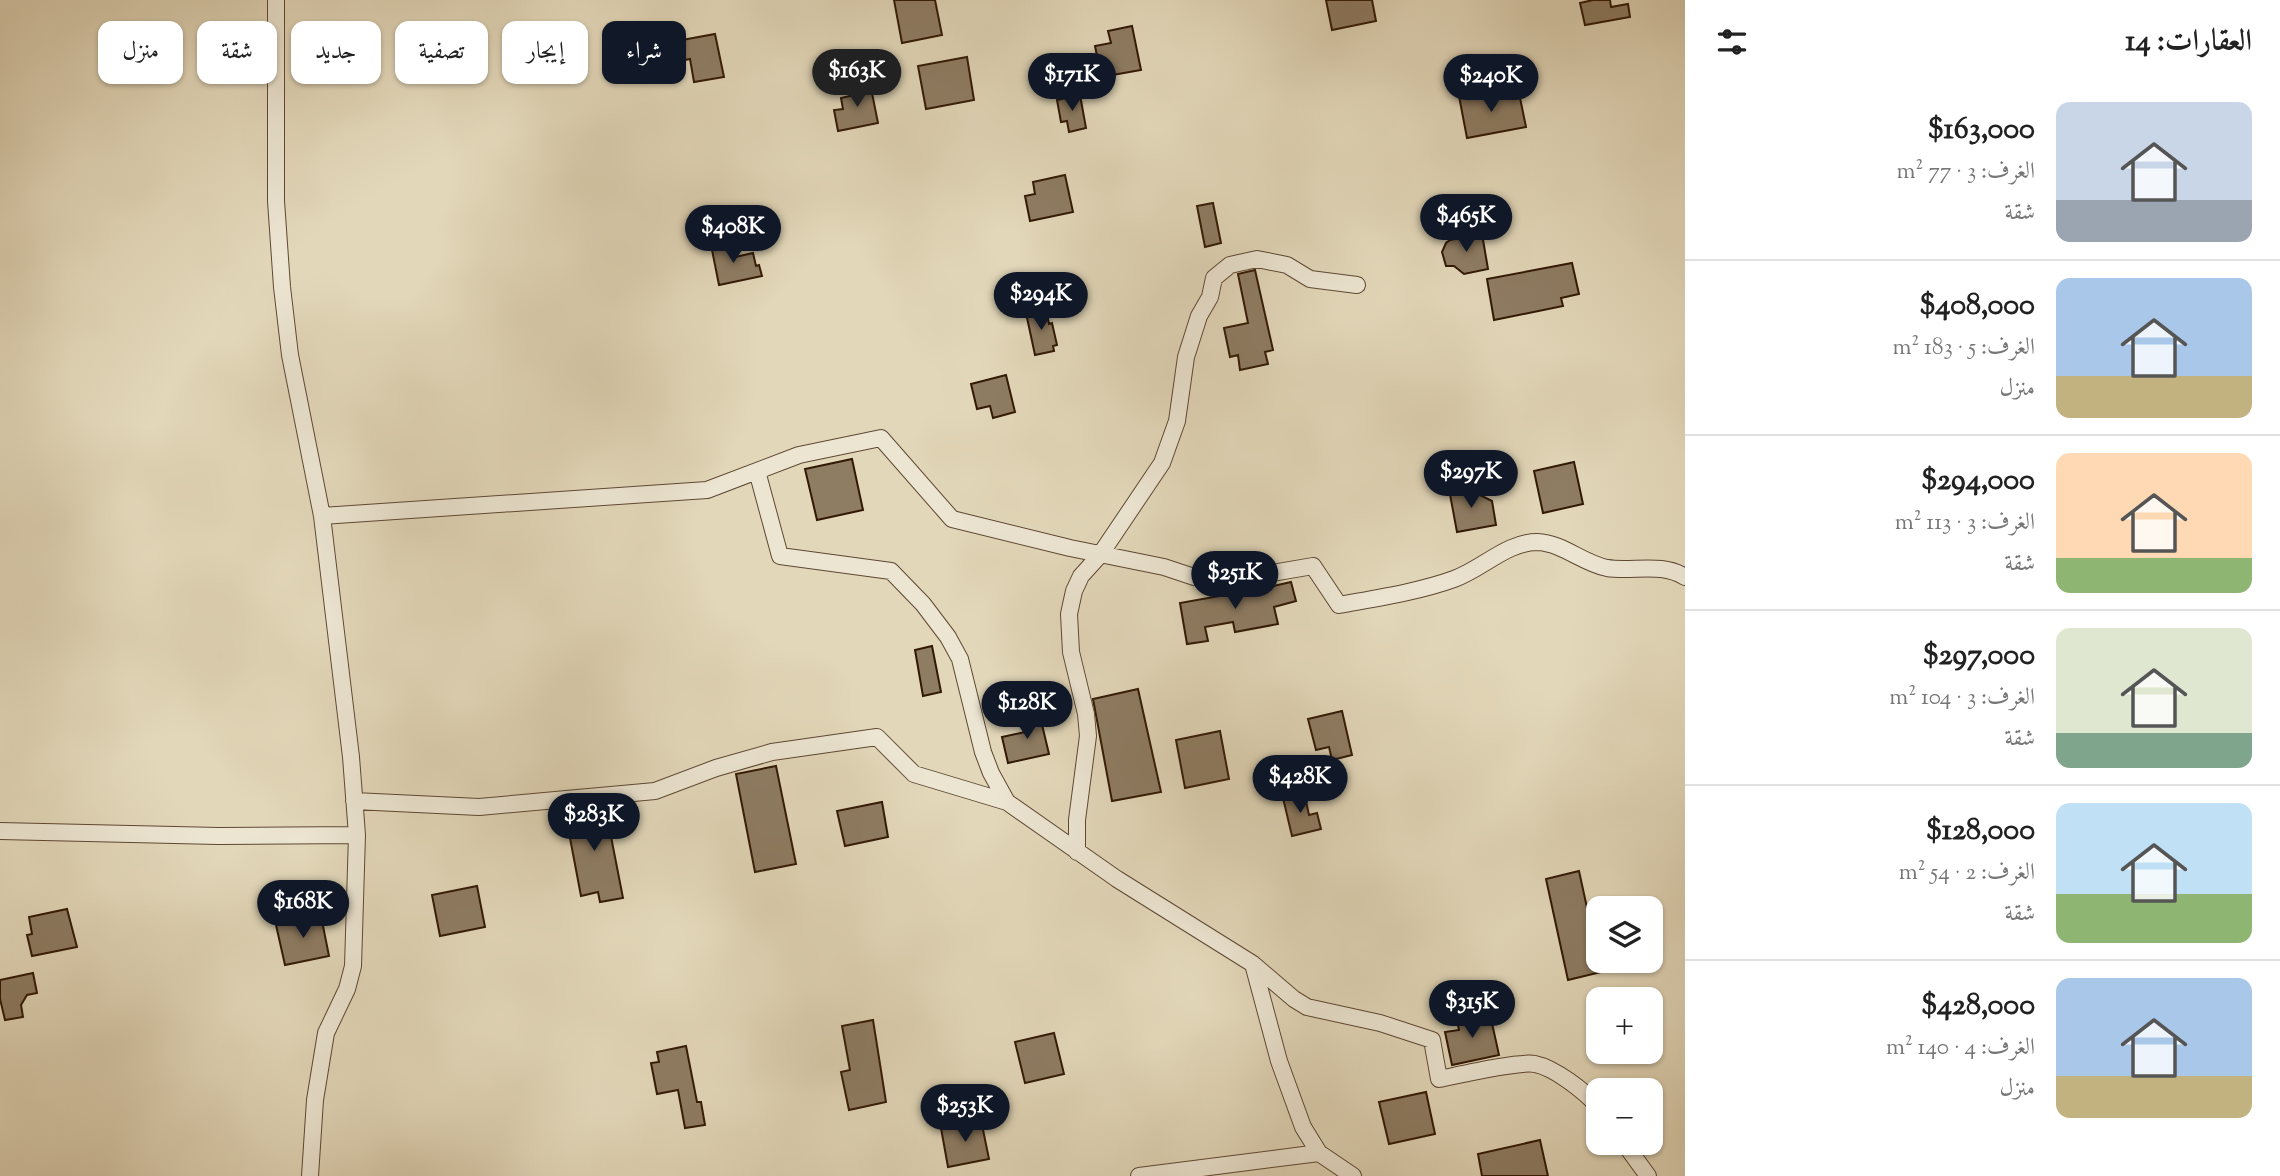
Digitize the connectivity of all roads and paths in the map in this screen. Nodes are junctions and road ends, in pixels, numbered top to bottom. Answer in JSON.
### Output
{"nodes":[{"id":1,"x":276,"y":0,"type":"edge"},
{"id":2,"x":1357,"y":285,"type":"dead end"},
{"id":3,"x":757,"y":471,"type":"junction"},
{"id":4,"x":322,"y":516,"type":"junction"},
{"id":5,"x":1101,"y":555,"type":"junction"},
{"id":6,"x":1685,"y":577,"type":"edge"},
{"id":7,"x":355,"y":801,"type":"junction"},
{"id":8,"x":1007,"y":802,"type":"junction"},
{"id":9,"x":0,"y":831,"type":"edge"},
{"id":10,"x":357,"y":835,"type":"junction"},
{"id":11,"x":1077,"y":852,"type":"junction"},
{"id":12,"x":1253,"y":964,"type":"junction"},
{"id":13,"x":1586,"y":1096,"type":"edge"},
{"id":14,"x":1319,"y":1153,"type":"junction"},
{"id":15,"x":1633,"y":1155,"type":"edge"},
{"id":16,"x":310,"y":1176,"type":"edge"},
{"id":17,"x":1139,"y":1176,"type":"edge"},
{"id":18,"x":1353,"y":1176,"type":"edge"},
{"id":19,"x":1648,"y":1176,"type":"edge"}],
"edges":[{"from":1,"to":4,"type":"street"},
{"from":2,"to":5,"type":"street"},
{"from":3,"to":4,"type":"street"},
{"from":3,"to":5,"type":"street"},
{"from":3,"to":8,"type":"street"},
{"from":4,"to":7,"type":"street"},
{"from":5,"to":6,"type":"street"},
{"from":5,"to":11,"type":"street"},
{"from":7,"to":8,"type":"street"},
{"from":7,"to":10,"type":"street"},
{"from":8,"to":11,"type":"street"},
{"from":9,"to":10,"type":"street"},
{"from":10,"to":16,"type":"street"},
{"from":11,"to":12,"type":"street"},
{"from":12,"to":13,"type":"street"},
{"from":12,"to":14,"type":"street"},
{"from":14,"to":17,"type":"street"},
{"from":14,"to":18,"type":"street"},
{"from":15,"to":19,"type":"street"}]}
